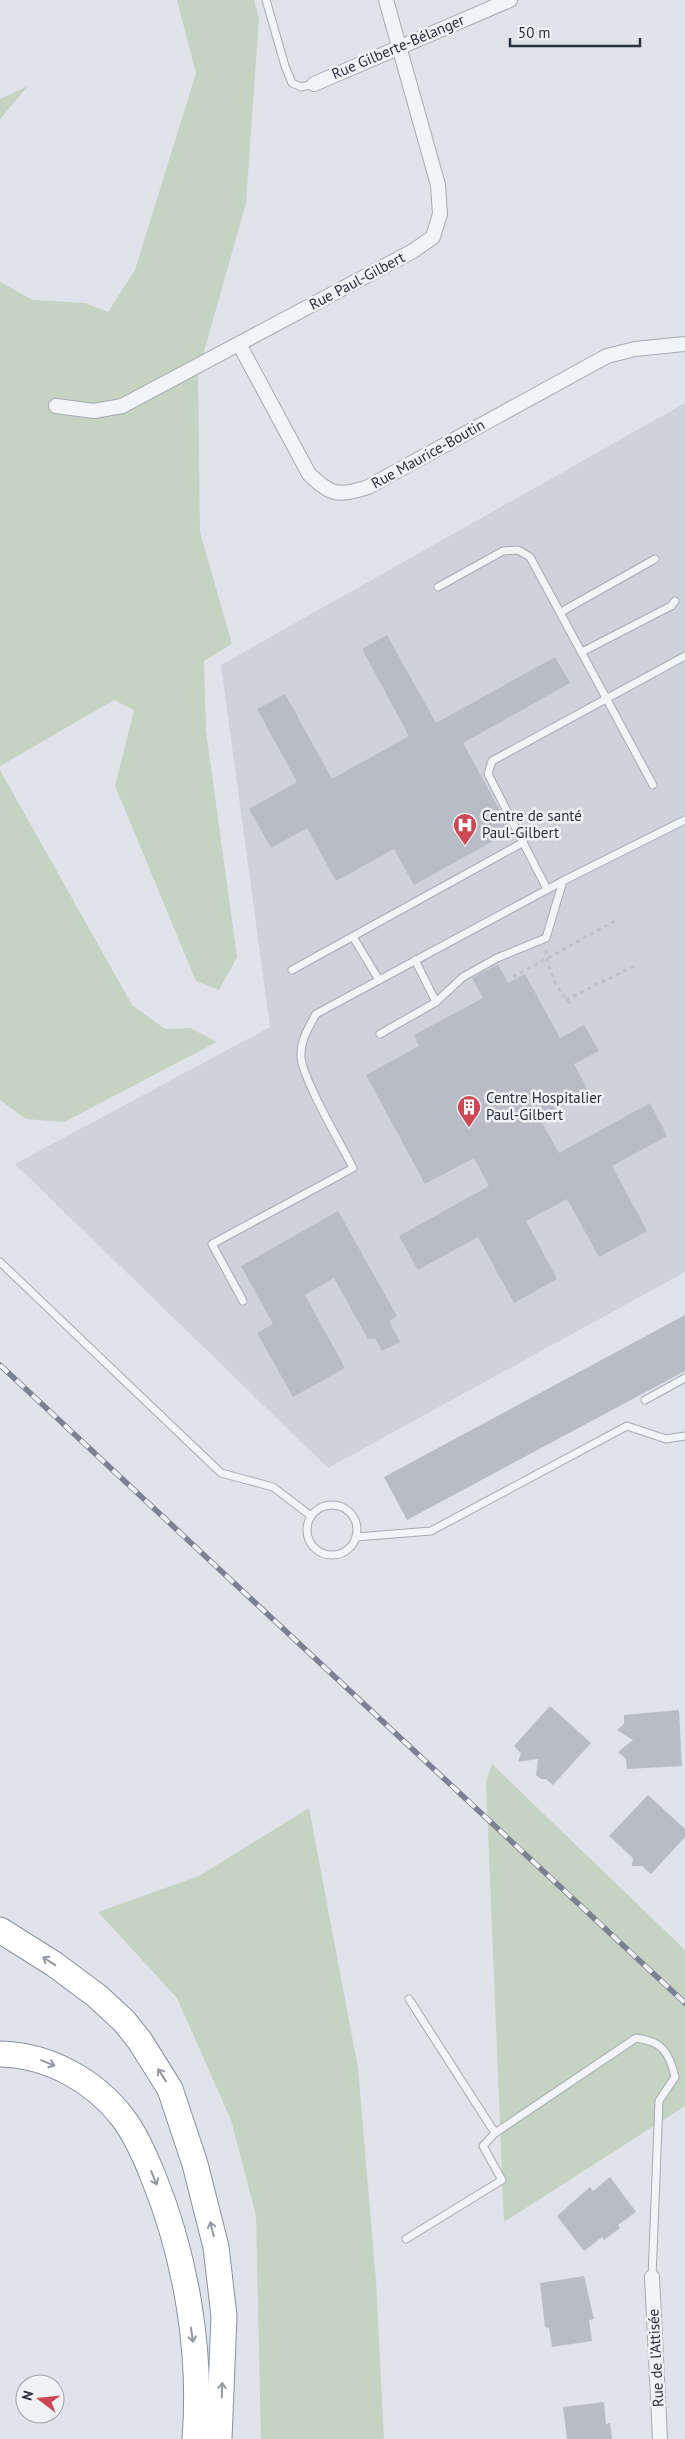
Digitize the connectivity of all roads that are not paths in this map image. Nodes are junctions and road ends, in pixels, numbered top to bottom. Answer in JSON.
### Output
{"nodes":[{"id":1,"x":266,"y":0,"type":"edge"},
{"id":2,"x":386,"y":0,"type":"edge"},
{"id":3,"x":510,"y":0,"type":"edge"},
{"id":4,"x":399,"y":47,"type":"junction"},
{"id":5,"x":314,"y":84,"type":"joint"},
{"id":6,"x":239,"y":344,"type":"junction"},
{"id":7,"x":685,"y":344,"type":"edge"},
{"id":8,"x":56,"y":406,"type":"dead end"},
{"id":9,"x":655,"y":559,"type":"dead end"},
{"id":10,"x":438,"y":587,"type":"dead end"},
{"id":11,"x":675,"y":601,"type":"dead end"},
{"id":12,"x":561,"y":612,"type":"junction"},
{"id":13,"x":582,"y":652,"type":"junction"},
{"id":14,"x":685,"y":656,"type":"edge"},
{"id":15,"x":608,"y":697,"type":"junction"},
{"id":16,"x":654,"y":785,"type":"dead end"},
{"id":17,"x":685,"y":820,"type":"edge"},
{"id":18,"x":522,"y":843,"type":"junction"},
{"id":19,"x":563,"y":881,"type":"junction"},
{"id":20,"x":547,"y":889,"type":"junction"},
{"id":21,"x":354,"y":937,"type":"junction"},
{"id":22,"x":415,"y":960,"type":"junction"},
{"id":23,"x":292,"y":970,"type":"dead end"},
{"id":24,"x":379,"y":980,"type":"junction"},
{"id":25,"x":436,"y":1002,"type":"junction"},
{"id":26,"x":380,"y":1034,"type":"dead end"},
{"id":27,"x":0,"y":1262,"type":"edge"},
{"id":28,"x":243,"y":1301,"type":"dead end"},
{"id":29,"x":685,"y":1378,"type":"edge"},
{"id":30,"x":645,"y":1400,"type":"dead end"},
{"id":31,"x":685,"y":1436,"type":"edge"},
{"id":32,"x":311,"y":1516,"type":"junction"},
{"id":33,"x":356,"y":1537,"type":"junction"},
{"id":34,"x":0,"y":1930,"type":"edge"},
{"id":35,"x":409,"y":1999,"type":"dead end"},
{"id":36,"x":0,"y":2054,"type":"edge"},
{"id":37,"x":496,"y":2133,"type":"junction"},
{"id":38,"x":406,"y":2239,"type":"dead end"},
{"id":39,"x":652,"y":2277,"type":"joint"},
{"id":40,"x":195,"y":2439,"type":"edge"},
{"id":41,"x":220,"y":2439,"type":"edge"},
{"id":42,"x":660,"y":2439,"type":"edge"}],
"edges":[{"from":1,"to":5,"type":"lane"},
{"from":2,"to":4,"type":"street","name":"Rue Paul-Gilbert"},
{"from":3,"to":4,"type":"street","name":"Rue Gilberte-Bélanger"},
{"from":4,"to":5,"type":"street","name":"Rue Gilberte-Bélanger"},
{"from":4,"to":6,"type":"street","name":"Rue Paul-Gilbert"},
{"from":6,"to":7,"type":"street","name":"Rue Maurice-Boutin"},
{"from":6,"to":8,"type":"street","name":"Rue Paul-Gilbert"},
{"from":9,"to":12,"type":"lane"},
{"from":10,"to":12,"type":"lane"},
{"from":11,"to":13,"type":"lane"},
{"from":12,"to":13,"type":"lane"},
{"from":13,"to":15,"type":"lane"},
{"from":14,"to":15,"type":"lane"},
{"from":15,"to":16,"type":"lane"},
{"from":15,"to":18,"type":"lane"},
{"from":17,"to":19,"type":"lane"},
{"from":18,"to":20,"type":"lane"},
{"from":18,"to":21,"type":"lane"},
{"from":19,"to":20,"type":"lane"},
{"from":19,"to":25,"type":"lane"},
{"from":20,"to":22,"type":"lane"},
{"from":21,"to":23,"type":"lane"},
{"from":21,"to":24,"type":"lane"},
{"from":22,"to":24,"type":"lane"},
{"from":22,"to":25,"type":"lane"},
{"from":24,"to":28,"type":"lane"},
{"from":25,"to":26,"type":"lane"},
{"from":27,"to":32,"type":"lane"},
{"from":29,"to":30,"type":"lane"},
{"from":31,"to":33,"type":"lane"},
{"from":32,"to":33,"type":"lane"},
{"from":32,"to":33,"type":"lane"},
{"from":41,"to":34,"type":"highway","one_way":true},
{"from":35,"to":37,"type":"lane"},
{"from":36,"to":40,"type":"highway","one_way":true},
{"from":37,"to":38,"type":"lane"},
{"from":37,"to":39,"type":"lane"},
{"from":39,"to":42,"type":"street","name":"Rue de l'Attisée"}]}
